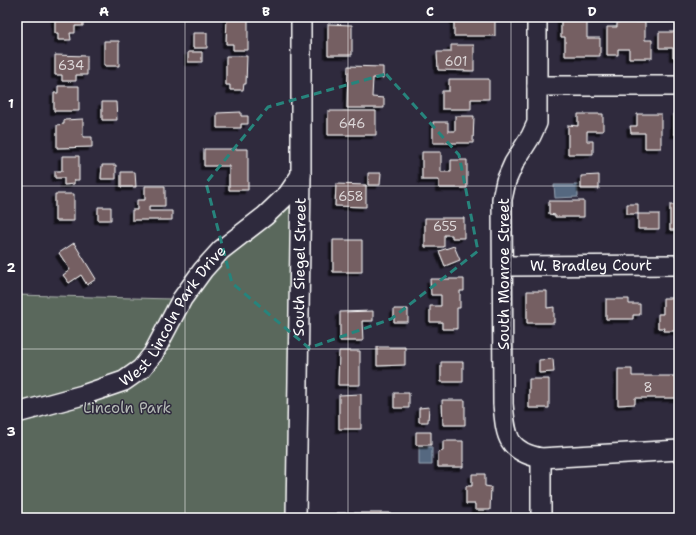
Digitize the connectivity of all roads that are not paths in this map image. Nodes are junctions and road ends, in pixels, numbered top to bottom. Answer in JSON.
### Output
{"nodes":[{"id":1,"x":301,"y":17,"type":"edge"},
{"id":2,"x":537,"y":17,"type":"edge"},
{"id":3,"x":537,"y":86,"type":"junction"},
{"id":4,"x":679,"y":86,"type":"edge"},
{"id":5,"x":300,"y":175,"type":"junction"},
{"id":6,"x":679,"y":265,"type":"edge"},
{"id":7,"x":503,"y":266,"type":"junction"},
{"id":8,"x":17,"y":413,"type":"edge"},
{"id":9,"x":679,"y":450,"type":"edge"},
{"id":10,"x":541,"y":458,"type":"junction"},
{"id":11,"x":296,"y":518,"type":"edge"},
{"id":12,"x":541,"y":518,"type":"edge"}],
"edges":[{"from":1,"to":5,"type":"street","name":"South Siegel Street"},
{"from":2,"to":3,"type":"street","name":"South Monroe Street"},
{"from":3,"to":4,"type":"street"},
{"from":3,"to":7,"type":"street","name":"South Monroe Street"},
{"from":5,"to":8,"type":"street","name":"West Lincoln Park Drive"},
{"from":5,"to":11,"type":"street","name":"South Siegel Street"},
{"from":6,"to":7,"type":"street","name":"W. Bradley Court"},
{"from":7,"to":10,"type":"street","name":"South Monroe Street"},
{"from":9,"to":10,"type":"street","name":"South Monroe Street"},
{"from":10,"to":12,"type":"street"}]}
